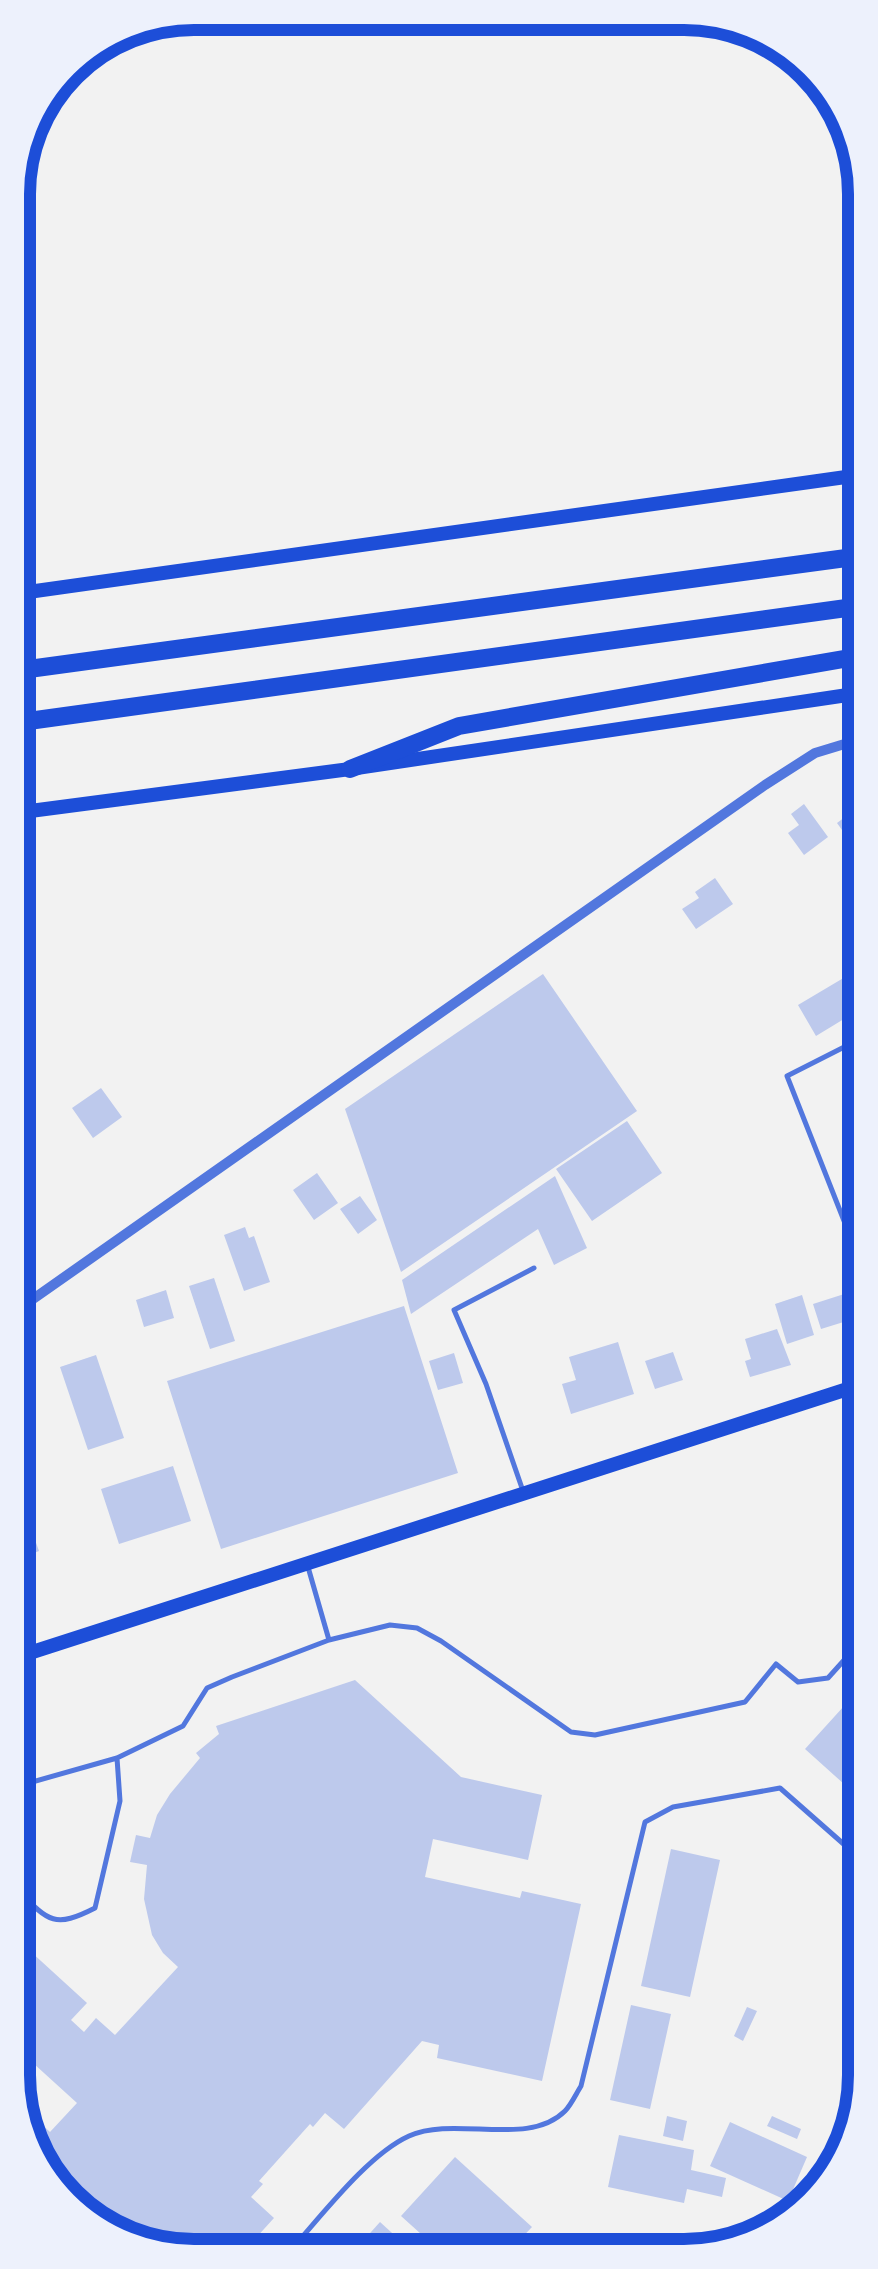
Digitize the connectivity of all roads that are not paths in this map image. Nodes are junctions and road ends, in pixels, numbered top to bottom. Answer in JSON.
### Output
{"nodes":[{"id":1,"x":848,"y":477,"type":"edge"},
{"id":2,"x":848,"y":558,"type":"edge"},
{"id":3,"x":30,"y":592,"type":"edge"},
{"id":4,"x":848,"y":608,"type":"edge"},
{"id":5,"x":848,"y":658,"type":"edge"},
{"id":6,"x":30,"y":670,"type":"edge"},
{"id":7,"x":848,"y":696,"type":"edge"},
{"id":8,"x":30,"y":721,"type":"edge"},
{"id":9,"x":848,"y":743,"type":"edge"},
{"id":10,"x":350,"y":769,"type":"junction"},
{"id":11,"x":30,"y":811,"type":"edge"},
{"id":12,"x":848,"y":1045,"type":"edge"},
{"id":13,"x":848,"y":1231,"type":"edge"},
{"id":14,"x":534,"y":1268,"type":"dead end"},
{"id":15,"x":30,"y":1300,"type":"edge"},
{"id":16,"x":848,"y":1389,"type":"edge"},
{"id":17,"x":524,"y":1494,"type":"junction"},
{"id":18,"x":307,"y":1564,"type":"junction"},
{"id":19,"x":328,"y":1640,"type":"junction"},
{"id":20,"x":30,"y":1653,"type":"edge"},
{"id":21,"x":848,"y":1656,"type":"edge"},
{"id":22,"x":117,"y":1758,"type":"junction"},
{"id":23,"x":30,"y":1783,"type":"edge"},
{"id":24,"x":848,"y":1848,"type":"edge"},
{"id":25,"x":30,"y":1902,"type":"edge"},
{"id":26,"x":300,"y":2239,"type":"edge"}],
"edges":[{"from":1,"to":3,"type":"main road"},
{"from":2,"to":6,"type":"highway"},
{"from":4,"to":8,"type":"highway"},
{"from":5,"to":10,"type":"highway"},
{"from":7,"to":10,"type":"main road"},
{"from":9,"to":15,"type":"street"},
{"from":10,"to":11,"type":"main road"},
{"from":12,"to":13,"type":"lane"},
{"from":14,"to":17,"type":"lane"},
{"from":16,"to":17,"type":"main road"},
{"from":17,"to":18,"type":"main road"},
{"from":18,"to":19,"type":"lane"},
{"from":18,"to":20,"type":"main road"},
{"from":19,"to":21,"type":"lane"},
{"from":19,"to":22,"type":"lane"},
{"from":22,"to":23,"type":"lane"},
{"from":22,"to":25,"type":"lane"},
{"from":24,"to":26,"type":"lane"}]}
